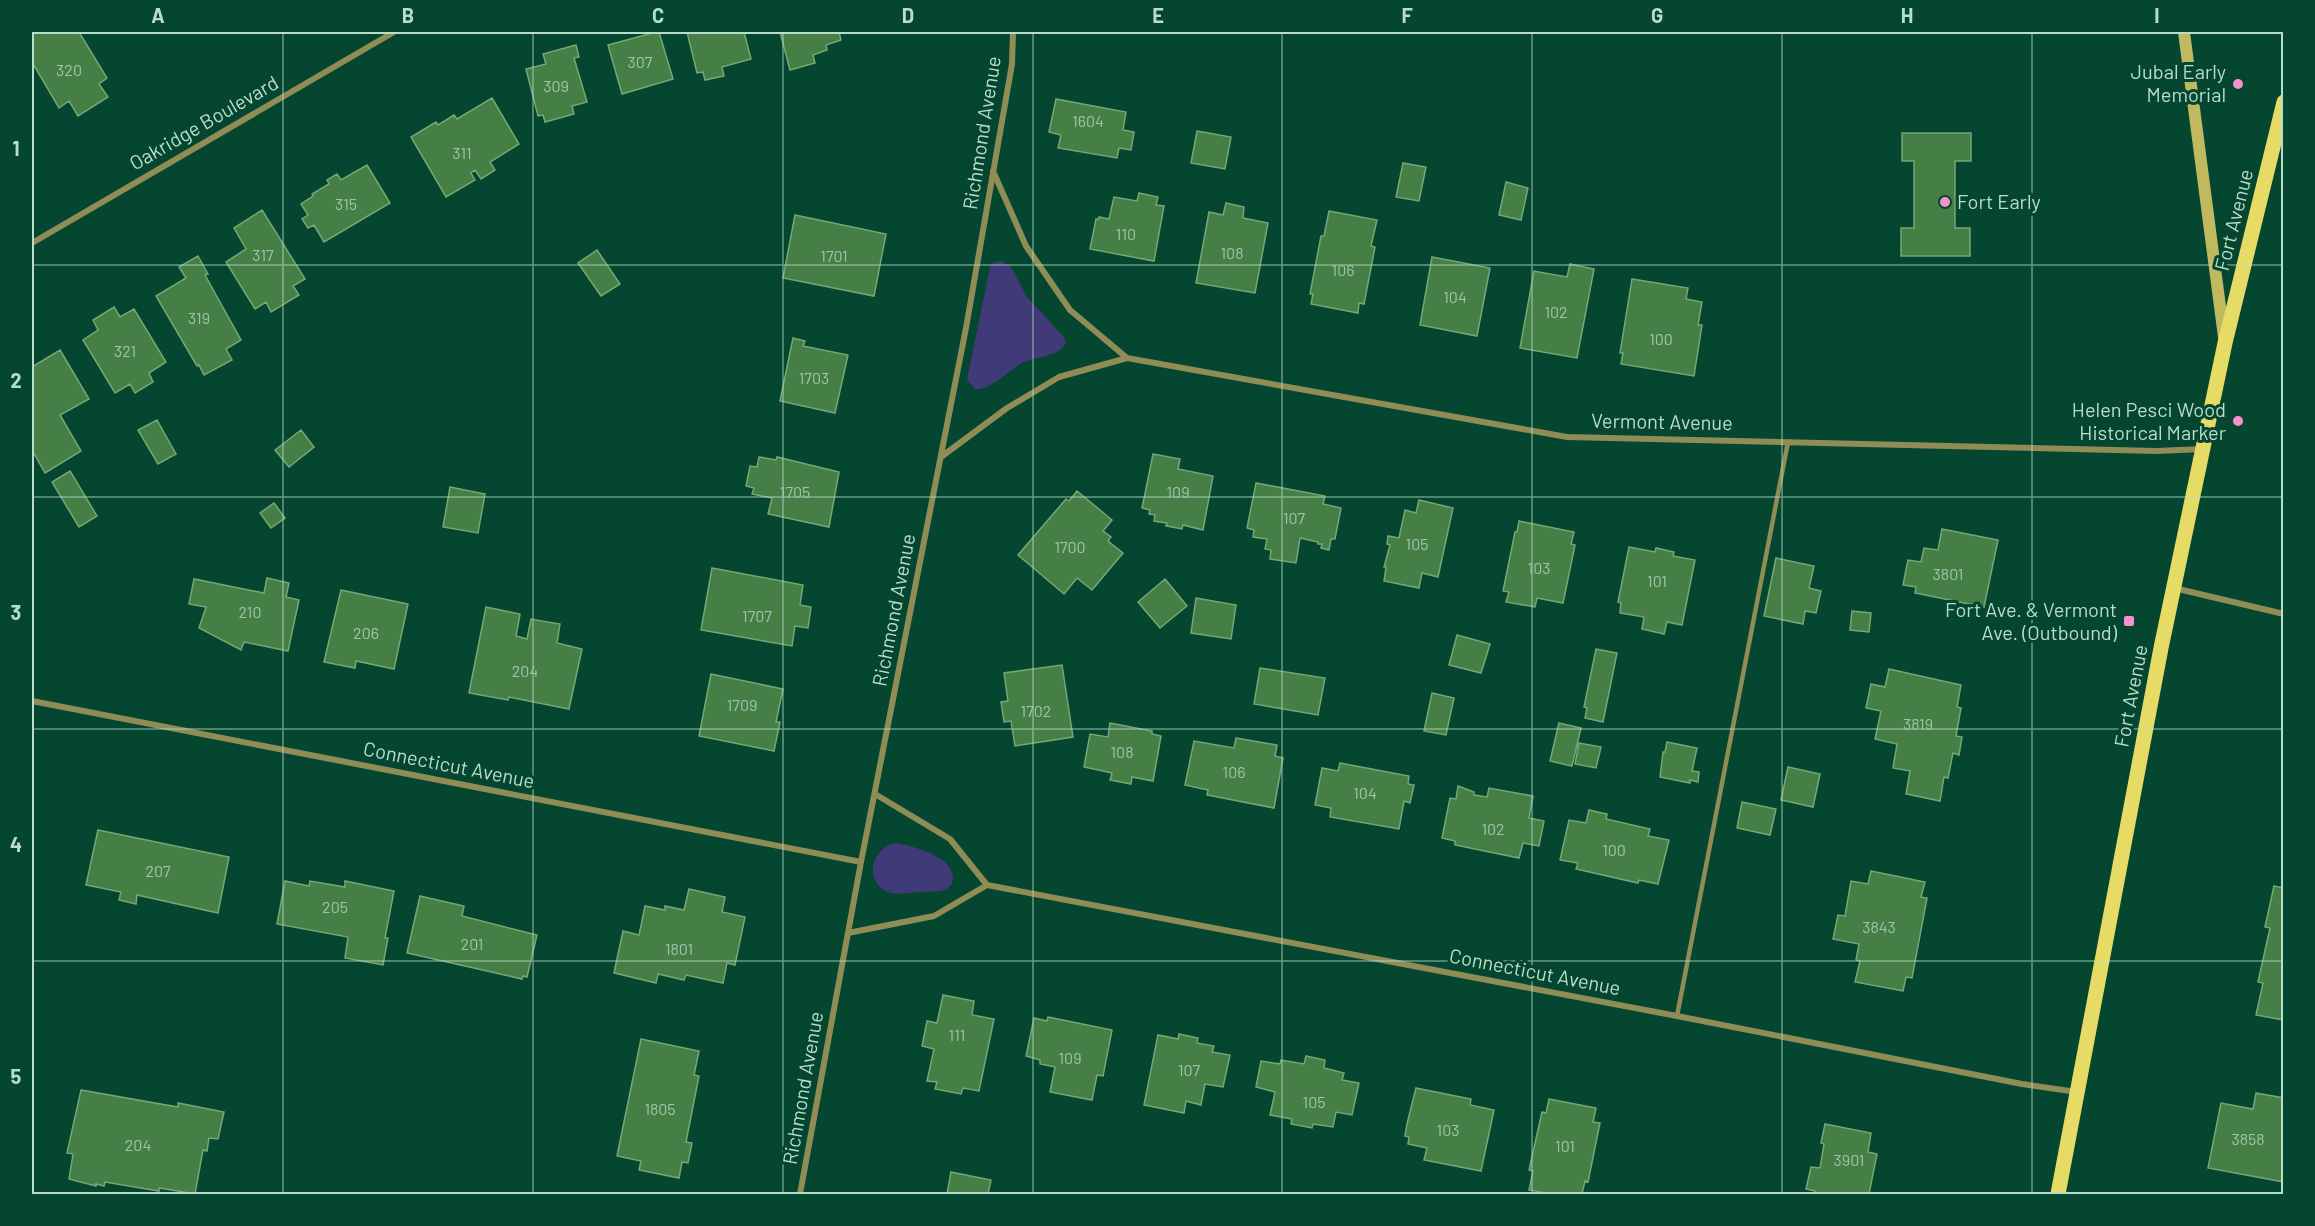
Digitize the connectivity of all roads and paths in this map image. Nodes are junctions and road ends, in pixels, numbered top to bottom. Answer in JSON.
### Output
{"nodes":[{"id":1,"x":393,"y":32,"type":"edge"},
{"id":2,"x":1013,"y":32,"type":"edge"},
{"id":3,"x":2184,"y":32,"type":"edge"},
{"id":4,"x":2283,"y":102,"type":"edge"},
{"id":5,"x":993,"y":171,"type":"junction"},
{"id":6,"x":32,"y":243,"type":"edge"},
{"id":7,"x":2225,"y":343,"type":"junction"},
{"id":8,"x":1127,"y":357,"type":"junction"},
{"id":9,"x":1788,"y":442,"type":"junction"},
{"id":10,"x":2203,"y":449,"type":"junction"},
{"id":11,"x":941,"y":457,"type":"junction"},
{"id":12,"x":2174,"y":588,"type":"junction"},
{"id":13,"x":2283,"y":614,"type":"edge"},
{"id":14,"x":32,"y":700,"type":"edge"},
{"id":15,"x":875,"y":794,"type":"junction"},
{"id":16,"x":861,"y":862,"type":"junction"},
{"id":17,"x":987,"y":885,"type":"junction"},
{"id":18,"x":848,"y":933,"type":"junction"},
{"id":19,"x":1677,"y":1016,"type":"junction"},
{"id":20,"x":2077,"y":1092,"type":"junction"},
{"id":21,"x":800,"y":1194,"type":"edge"},
{"id":22,"x":2058,"y":1194,"type":"edge"}],
"edges":[{"from":1,"to":6,"type":"street","name":"Oakridge Boulevard"},
{"from":2,"to":5,"type":"street","name":"Richmond Avenue"},
{"from":3,"to":7,"type":"main road"},
{"from":4,"to":7,"type":"main road","name":"Fort Avenue"},
{"from":5,"to":8,"type":"street","name":"Vermont Avenue"},
{"from":5,"to":11,"type":"street","name":"Richmond Avenue"},
{"from":7,"to":10,"type":"main road","name":"Fort Avenue"},
{"from":8,"to":9,"type":"street","name":"Vermont Avenue"},
{"from":8,"to":11,"type":"street","name":"Vermont Avenue"},
{"from":9,"to":10,"type":"street","name":"Vermont Avenue"},
{"from":9,"to":19,"type":"lane"},
{"from":10,"to":12,"type":"main road","name":"Fort Avenue"},
{"from":11,"to":15,"type":"street","name":"Richmond Avenue"},
{"from":12,"to":13,"type":"street"},
{"from":12,"to":20,"type":"main road","name":"Fort Avenue"},
{"from":14,"to":16,"type":"street","name":"Connecticut Avenue"},
{"from":15,"to":16,"type":"street","name":"Richmond Avenue"},
{"from":15,"to":17,"type":"street"},
{"from":16,"to":18,"type":"street","name":"Richmond Avenue"},
{"from":17,"to":18,"type":"street"},
{"from":17,"to":19,"type":"street","name":"Connecticut Avenue"},
{"from":18,"to":21,"type":"street","name":"Richmond Avenue"},
{"from":19,"to":20,"type":"street","name":"Connecticut Avenue"},
{"from":20,"to":22,"type":"main road","name":"Fort Avenue"}]}
